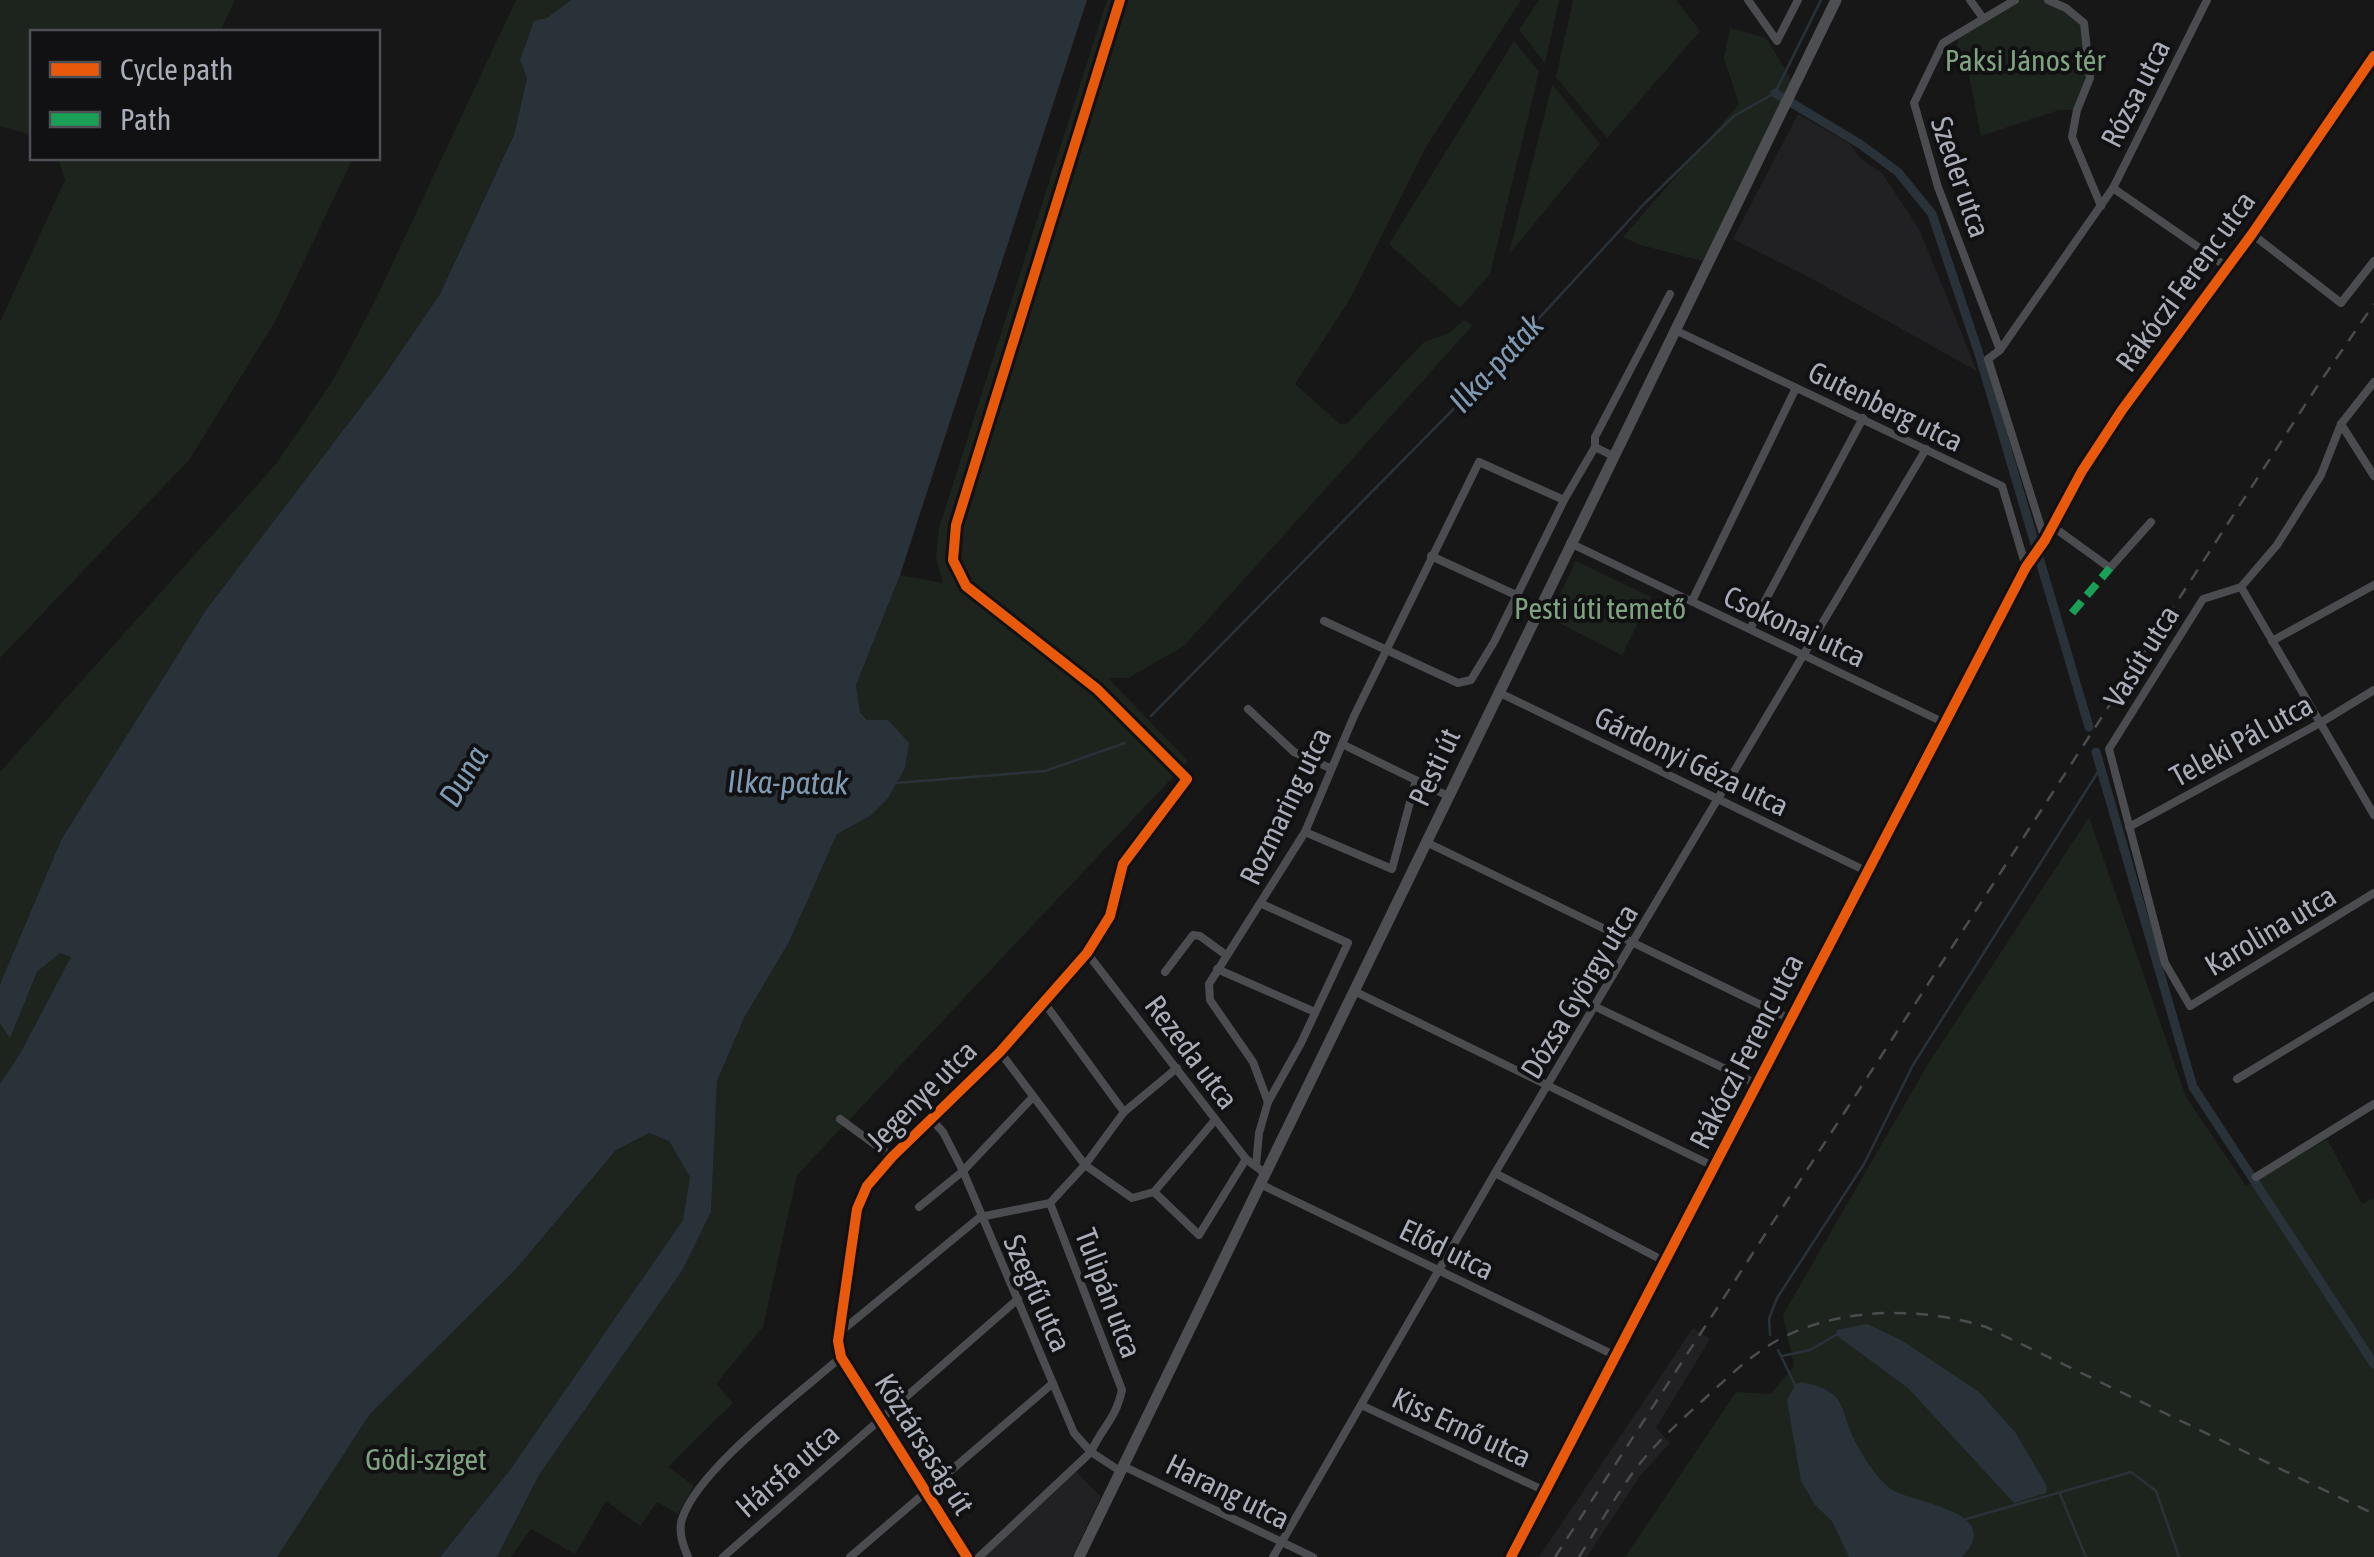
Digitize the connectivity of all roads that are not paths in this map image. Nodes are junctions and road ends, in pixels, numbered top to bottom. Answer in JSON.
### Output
{"nodes":[{"id":1,"x":1748,"y":0,"type":"edge"},
{"id":2,"x":1798,"y":0,"type":"edge"},
{"id":3,"x":1836,"y":0,"type":"edge"},
{"id":4,"x":1970,"y":0,"type":"edge"},
{"id":5,"x":2015,"y":0,"type":"edge"},
{"id":6,"x":2048,"y":0,"type":"edge"},
{"id":7,"x":2207,"y":0,"type":"edge"},
{"id":8,"x":1983,"y":18,"type":"junction"},
{"id":9,"x":2374,"y":56,"type":"edge"},
{"id":10,"x":2113,"y":188,"type":"junction"},
{"id":11,"x":2102,"y":206,"type":"junction"},
{"id":12,"x":2252,"y":234,"type":"junction"},
{"id":13,"x":2374,"y":262,"type":"edge"},
{"id":14,"x":2226,"y":267,"type":"junction"},
{"id":15,"x":1670,"y":294,"type":"dead end"},
{"id":16,"x":1674,"y":330,"type":"junction"},
{"id":17,"x":2000,"y":350,"type":"junction"},
{"id":18,"x":2374,"y":382,"type":"edge"},
{"id":19,"x":1796,"y":388,"type":"junction"},
{"id":20,"x":1862,"y":418,"type":"junction"},
{"id":21,"x":2341,"y":424,"type":"junction"},
{"id":22,"x":1596,"y":447,"type":"junction"},
{"id":23,"x":1926,"y":449,"type":"junction"},
{"id":24,"x":1613,"y":456,"type":"junction"},
{"id":25,"x":2374,"y":476,"type":"edge"},
{"id":26,"x":1564,"y":500,"type":"junction"},
{"id":27,"x":2151,"y":522,"type":"dead end"},
{"id":28,"x":2052,"y":526,"type":"junction"},
{"id":29,"x":2045,"y":540,"type":"junction"},
{"id":30,"x":1570,"y":542,"type":"junction"},
{"id":31,"x":1431,"y":556,"type":"junction"},
{"id":32,"x":2026,"y":567,"type":"junction"},
{"id":33,"x":2374,"y":585,"type":"edge"},
{"id":34,"x":2241,"y":587,"type":"junction"},
{"id":35,"x":1516,"y":595,"type":"junction"},
{"id":36,"x":1692,"y":601,"type":"junction"},
{"id":37,"x":1324,"y":620,"type":"dead end"},
{"id":38,"x":1750,"y":629,"type":"junction"},
{"id":39,"x":2272,"y":641,"type":"junction"},
{"id":40,"x":1385,"y":650,"type":"junction"},
{"id":41,"x":1806,"y":655,"type":"junction"},
{"id":42,"x":2374,"y":690,"type":"edge"},
{"id":43,"x":1498,"y":692,"type":"junction"},
{"id":44,"x":1248,"y":709,"type":"dead end"},
{"id":45,"x":2320,"y":723,"type":"junction"},
{"id":46,"x":1947,"y":724,"type":"junction"},
{"id":47,"x":1342,"y":744,"type":"junction"},
{"id":48,"x":1330,"y":768,"type":"junction"},
{"id":49,"x":1416,"y":780,"type":"junction"},
{"id":50,"x":2374,"y":787,"type":"edge"},
{"id":51,"x":2362,"y":794,"type":"junction"},
{"id":52,"x":1448,"y":796,"type":"junction"},
{"id":53,"x":1718,"y":799,"type":"junction"},
{"id":54,"x":2374,"y":815,"type":"edge"},
{"id":55,"x":2129,"y":827,"type":"junction"},
{"id":56,"x":1305,"y":832,"type":"junction"},
{"id":57,"x":1426,"y":842,"type":"junction"},
{"id":58,"x":1868,"y":872,"type":"junction"},
{"id":59,"x":2374,"y":893,"type":"edge"},
{"id":60,"x":1262,"y":904,"type":"junction"},
{"id":61,"x":1634,"y":942,"type":"junction"},
{"id":62,"x":1088,"y":953,"type":"joint"},
{"id":63,"x":1226,"y":955,"type":"junction"},
{"id":64,"x":1217,"y":969,"type":"junction"},
{"id":65,"x":1165,"y":972,"type":"dead end"},
{"id":66,"x":1354,"y":992,"type":"junction"},
{"id":67,"x":2374,"y":996,"type":"edge"},
{"id":68,"x":1043,"y":1002,"type":"junction"},
{"id":69,"x":2190,"y":1006,"type":"joint"},
{"id":70,"x":1596,"y":1007,"type":"junction"},
{"id":71,"x":1316,"y":1012,"type":"junction"},
{"id":72,"x":1790,"y":1018,"type":"junction"},
{"id":73,"x":1000,"y":1052,"type":"junction"},
{"id":74,"x":1178,"y":1068,"type":"junction"},
{"id":75,"x":2237,"y":1079,"type":"dead end"},
{"id":76,"x":1756,"y":1084,"type":"junction"},
{"id":77,"x":1549,"y":1086,"type":"junction"},
{"id":78,"x":1032,"y":1098,"type":"junction"},
{"id":79,"x":1268,"y":1102,"type":"junction"},
{"id":80,"x":2374,"y":1104,"type":"edge"},
{"id":81,"x":1124,"y":1112,"type":"junction"},
{"id":82,"x":840,"y":1119,"type":"dead end"},
{"id":83,"x":931,"y":1119,"type":"junction"},
{"id":84,"x":1215,"y":1120,"type":"junction"},
{"id":85,"x":892,"y":1157,"type":"junction"},
{"id":86,"x":1246,"y":1159,"type":"junction"},
{"id":87,"x":1084,"y":1165,"type":"junction"},
{"id":88,"x":1715,"y":1167,"type":"junction"},
{"id":89,"x":962,"y":1171,"type":"junction"},
{"id":90,"x":1495,"y":1173,"type":"junction"},
{"id":91,"x":1261,"y":1175,"type":"junction"},
{"id":92,"x":2256,"y":1178,"type":"dead end"},
{"id":93,"x":1154,"y":1192,"type":"junction"},
{"id":94,"x":1050,"y":1203,"type":"junction"},
{"id":95,"x":919,"y":1207,"type":"dead end"},
{"id":96,"x":980,"y":1216,"type":"junction"},
{"id":97,"x":1664,"y":1261,"type":"junction"},
{"id":98,"x":1440,"y":1270,"type":"junction"},
{"id":99,"x":1018,"y":1299,"type":"junction"},
{"id":100,"x":839,"y":1333,"type":"junction"},
{"id":101,"x":1614,"y":1355,"type":"junction"},
{"id":102,"x":841,"y":1357,"type":"junction"},
{"id":103,"x":1053,"y":1383,"type":"junction"},
{"id":104,"x":1361,"y":1405,"type":"junction"},
{"id":105,"x":880,"y":1418,"type":"junction"},
{"id":106,"x":1091,"y":1452,"type":"junction"},
{"id":107,"x":1122,"y":1469,"type":"junction"},
{"id":108,"x":925,"y":1490,"type":"junction"},
{"id":109,"x":1544,"y":1490,"type":"junction"},
{"id":110,"x":1282,"y":1542,"type":"junction"},
{"id":111,"x":688,"y":1557,"type":"edge"},
{"id":112,"x":723,"y":1557,"type":"edge"},
{"id":113,"x":850,"y":1557,"type":"edge"},
{"id":114,"x":967,"y":1557,"type":"edge"},
{"id":115,"x":979,"y":1557,"type":"edge"},
{"id":116,"x":1079,"y":1557,"type":"edge"},
{"id":117,"x":1274,"y":1557,"type":"edge"},
{"id":118,"x":1313,"y":1557,"type":"edge"},
{"id":119,"x":1510,"y":1557,"type":"edge"}],
"edges":[{"from":1,"to":2,"type":"street"},
{"from":3,"to":16,"type":"main road","name":"Pesti út"},
{"from":4,"to":8,"type":"street"},
{"from":5,"to":8,"type":"street","name":"Szeder utca"},
{"from":6,"to":11,"type":"street","name":"Rózsa utca"},
{"from":7,"to":10,"type":"street","name":"Rózsa utca"},
{"from":8,"to":17,"type":"street","name":"Szeder utca"},
{"from":9,"to":12,"type":"street","name":"Rákóczi Ferenc utca"},
{"from":10,"to":11,"type":"street","name":"Rózsa utca"},
{"from":10,"to":14,"type":"street"},
{"from":11,"to":17,"type":"street","name":"Rózsa utca"},
{"from":12,"to":13,"type":"street"},
{"from":12,"to":14,"type":"street","name":"Rákóczi Ferenc utca"},
{"from":14,"to":28,"type":"street","name":"Rákóczi Ferenc utca"},
{"from":15,"to":22,"type":"street"},
{"from":16,"to":19,"type":"street","name":"Gutenberg utca"},
{"from":16,"to":24,"type":"main road","name":"Pesti út"},
{"from":17,"to":29,"type":"street"},
{"from":18,"to":21,"type":"street","name":"Vasút utca"},
{"from":19,"to":20,"type":"street","name":"Gutenberg utca"},
{"from":19,"to":36,"type":"street"},
{"from":20,"to":23,"type":"street","name":"Gutenberg utca"},
{"from":20,"to":38,"type":"street"},
{"from":21,"to":25,"type":"street"},
{"from":21,"to":34,"type":"street","name":"Vasút utca"},
{"from":22,"to":24,"type":"street"},
{"from":22,"to":26,"type":"street"},
{"from":23,"to":32,"type":"street","name":"Gutenberg utca"},
{"from":23,"to":41,"type":"street","name":"Dózsa György utca"},
{"from":24,"to":30,"type":"main road","name":"Pesti út"},
{"from":26,"to":31,"type":"street","name":"Rozmaring utca"},
{"from":26,"to":35,"type":"street"},
{"from":27,"to":28,"type":"street"},
{"from":28,"to":29,"type":"street","name":"Rákóczi Ferenc utca"},
{"from":29,"to":32,"type":"street","name":"Rákóczi Ferenc utca"},
{"from":30,"to":36,"type":"street","name":"Csokonai utca"},
{"from":30,"to":43,"type":"main road","name":"Pesti út"},
{"from":31,"to":35,"type":"street"},
{"from":31,"to":40,"type":"street","name":"Rozmaring utca"},
{"from":32,"to":46,"type":"street","name":"Rákóczi Ferenc utca"},
{"from":33,"to":39,"type":"street"},
{"from":34,"to":39,"type":"street"},
{"from":34,"to":55,"type":"street","name":"Vasút utca"},
{"from":35,"to":40,"type":"street"},
{"from":36,"to":38,"type":"street","name":"Csokonai utca"},
{"from":37,"to":40,"type":"street"},
{"from":38,"to":41,"type":"street","name":"Csokonai utca"},
{"from":39,"to":45,"type":"street"},
{"from":40,"to":47,"type":"street","name":"Rozmaring utca"},
{"from":41,"to":46,"type":"street","name":"Csokonai utca"},
{"from":41,"to":53,"type":"street","name":"Dózsa György utca"},
{"from":42,"to":45,"type":"street","name":"Teleki Pál utca"},
{"from":43,"to":52,"type":"main road","name":"Pesti út"},
{"from":43,"to":53,"type":"street","name":"Gárdonyi Géza utca"},
{"from":44,"to":48,"type":"street"},
{"from":45,"to":51,"type":"street"},
{"from":45,"to":55,"type":"street","name":"Teleki Pál utca"},
{"from":46,"to":58,"type":"street","name":"Rákóczi Ferenc utca"},
{"from":47,"to":48,"type":"street","name":"Rozmaring utca"},
{"from":47,"to":49,"type":"street"},
{"from":48,"to":56,"type":"street","name":"Rozmaring utca"},
{"from":49,"to":52,"type":"street"},
{"from":49,"to":56,"type":"street"},
{"from":50,"to":51,"type":"street"},
{"from":51,"to":54,"type":"street"},
{"from":52,"to":57,"type":"main road","name":"Pesti út"},
{"from":53,"to":58,"type":"street","name":"Gárdonyi Géza utca"},
{"from":53,"to":61,"type":"street","name":"Dózsa György utca"},
{"from":55,"to":69,"type":"street","name":"Vasút utca"},
{"from":56,"to":60,"type":"street","name":"Rozmaring utca"},
{"from":57,"to":61,"type":"street"},
{"from":57,"to":66,"type":"main road","name":"Pesti út"},
{"from":58,"to":72,"type":"street","name":"Rákóczi Ferenc utca"},
{"from":59,"to":69,"type":"street","name":"Karolina utca"},
{"from":60,"to":63,"type":"street","name":"Rozmaring utca"},
{"from":60,"to":71,"type":"street"},
{"from":61,"to":70,"type":"street","name":"Dózsa György utca"},
{"from":61,"to":72,"type":"street"},
{"from":62,"to":68,"type":"street","name":"Jegenye utca"},
{"from":62,"to":74,"type":"street","name":"Rezeda utca"},
{"from":63,"to":64,"type":"street","name":"Rozmaring utca"},
{"from":63,"to":65,"type":"street"},
{"from":64,"to":71,"type":"street"},
{"from":64,"to":79,"type":"street"},
{"from":66,"to":77,"type":"street"},
{"from":66,"to":91,"type":"main road","name":"Pesti út"},
{"from":67,"to":75,"type":"street"},
{"from":68,"to":73,"type":"street","name":"Jegenye utca"},
{"from":68,"to":81,"type":"street"},
{"from":70,"to":76,"type":"street"},
{"from":70,"to":77,"type":"street","name":"Dózsa György utca"},
{"from":71,"to":79,"type":"street"},
{"from":72,"to":76,"type":"street","name":"Rákóczi Ferenc utca"},
{"from":73,"to":78,"type":"street"},
{"from":73,"to":83,"type":"street","name":"Jegenye utca"},
{"from":74,"to":81,"type":"street"},
{"from":74,"to":84,"type":"street","name":"Rezeda utca"},
{"from":76,"to":88,"type":"street","name":"Rákóczi Ferenc utca"},
{"from":77,"to":88,"type":"street"},
{"from":77,"to":90,"type":"street","name":"Dózsa György utca"},
{"from":78,"to":87,"type":"street"},
{"from":78,"to":89,"type":"street"},
{"from":79,"to":91,"type":"street"},
{"from":80,"to":92,"type":"street"},
{"from":81,"to":87,"type":"street"},
{"from":82,"to":85,"type":"street"},
{"from":83,"to":85,"type":"street","name":"Jegenye utca"},
{"from":83,"to":89,"type":"street","name":"Szegfű utca"},
{"from":84,"to":86,"type":"street","name":"Rezeda utca"},
{"from":84,"to":93,"type":"street"},
{"from":85,"to":100,"type":"street","name":"Jegenye utca"},
{"from":86,"to":91,"type":"street","name":"Rezeda utca"},
{"from":86,"to":93,"type":"street"},
{"from":87,"to":93,"type":"street"},
{"from":87,"to":94,"type":"street"},
{"from":88,"to":97,"type":"street","name":"Rákóczi Ferenc utca"},
{"from":89,"to":95,"type":"street"},
{"from":89,"to":96,"type":"street","name":"Szegfű utca"},
{"from":90,"to":97,"type":"street"},
{"from":90,"to":98,"type":"street","name":"Dózsa György utca"},
{"from":91,"to":98,"type":"street","name":"Előd utca"},
{"from":91,"to":107,"type":"main road","name":"Pesti út"},
{"from":94,"to":96,"type":"street"},
{"from":94,"to":106,"type":"street","name":"Tulipán utca"},
{"from":96,"to":99,"type":"street","name":"Szegfű utca"},
{"from":96,"to":100,"type":"street"},
{"from":97,"to":101,"type":"street","name":"Rákóczi Ferenc utca"},
{"from":98,"to":101,"type":"street","name":"Előd utca"},
{"from":98,"to":104,"type":"street","name":"Dózsa György utca"},
{"from":99,"to":103,"type":"street","name":"Szegfű utca"},
{"from":99,"to":105,"type":"street","name":"Hársfa utca"},
{"from":100,"to":102,"type":"street","name":"Jegenye utca"},
{"from":101,"to":109,"type":"street","name":"Rákóczi Ferenc utca"},
{"from":102,"to":105,"type":"street","name":"Köztársaság út"},
{"from":102,"to":111,"type":"street"},
{"from":103,"to":106,"type":"street","name":"Szegfű utca"},
{"from":103,"to":108,"type":"street"},
{"from":104,"to":109,"type":"street","name":"Kiss Ernő utca"},
{"from":104,"to":110,"type":"street","name":"Dózsa György utca"},
{"from":105,"to":108,"type":"street","name":"Köztársaság út"},
{"from":105,"to":112,"type":"street","name":"Hársfa utca"},
{"from":106,"to":107,"type":"street","name":"Szegfű utca"},
{"from":106,"to":115,"type":"street","name":"Tulipán utca"},
{"from":107,"to":110,"type":"street","name":"Harang utca"},
{"from":107,"to":116,"type":"main road","name":"Pesti út"},
{"from":108,"to":113,"type":"street"},
{"from":108,"to":114,"type":"street","name":"Köztársaság út"},
{"from":109,"to":119,"type":"street","name":"Rákóczi Ferenc utca"},
{"from":110,"to":117,"type":"street","name":"Dózsa György utca"},
{"from":110,"to":118,"type":"street","name":"Harang utca"}]}
